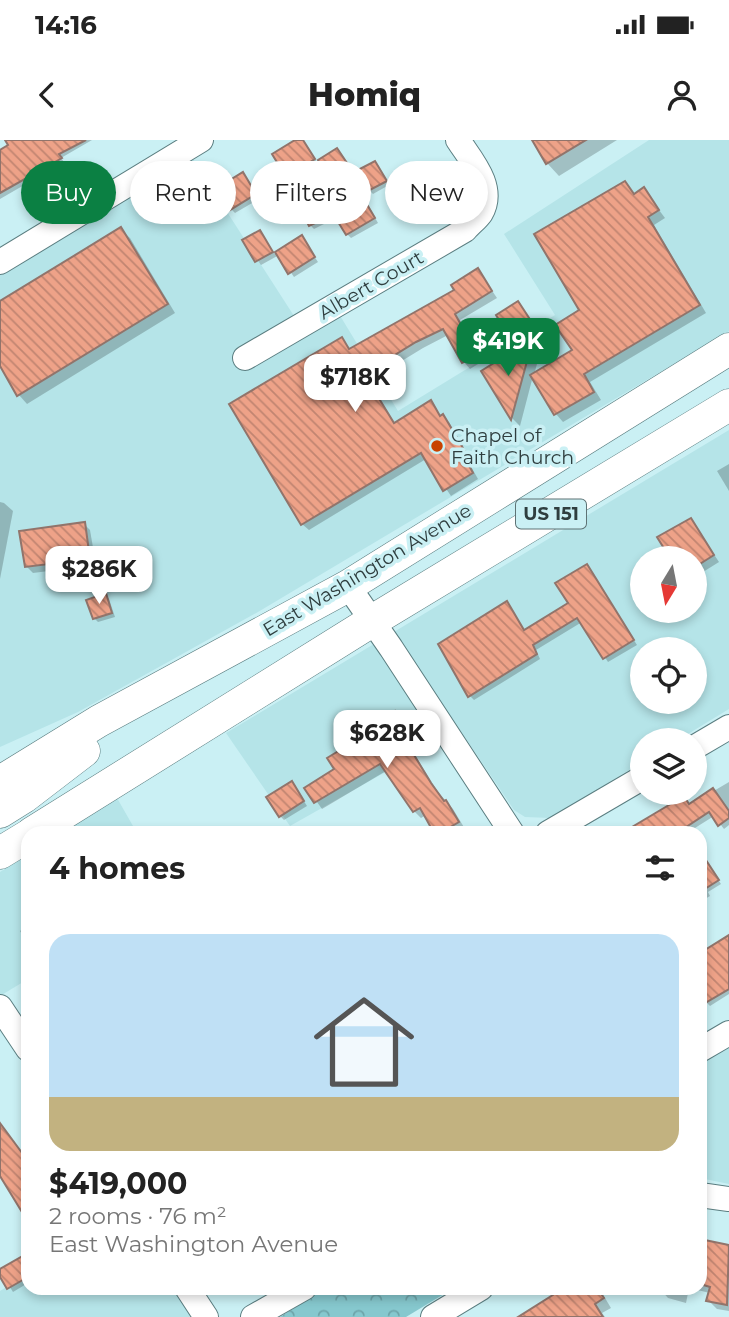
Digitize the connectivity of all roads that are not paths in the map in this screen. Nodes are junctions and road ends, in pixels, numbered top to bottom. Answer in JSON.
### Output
{"nodes":[{"id":1,"x":201,"y":140,"type":"edge"},
{"id":2,"x":458,"y":140,"type":"edge"},
{"id":3,"x":0,"y":262,"type":"edge"},
{"id":4,"x":729,"y":349,"type":"edge"},
{"id":5,"x":245,"y":358,"type":"dead end"},
{"id":6,"x":729,"y":405,"type":"edge"},
{"id":7,"x":348,"y":586,"type":"junction"},
{"id":8,"x":372,"y":621,"type":"junction"},
{"id":9,"x":99,"y":721,"type":"junction"},
{"id":10,"x":729,"y":727,"type":"edge"},
{"id":11,"x":707,"y":740,"type":"edge"},
{"id":12,"x":0,"y":782,"type":"edge"},
{"id":13,"x":630,"y":785,"type":"edge"},
{"id":14,"x":0,"y":812,"type":"edge"},
{"id":15,"x":43,"y":826,"type":"edge"},
{"id":16,"x":507,"y":826,"type":"edge"},
{"id":17,"x":560,"y":826,"type":"edge"},
{"id":18,"x":21,"y":840,"type":"edge"},
{"id":19,"x":0,"y":853,"type":"edge"},
{"id":20,"x":0,"y":1007,"type":"edge"},
{"id":21,"x":729,"y":1033,"type":"edge"},
{"id":22,"x":21,"y":1038,"type":"edge"},
{"id":23,"x":707,"y":1046,"type":"edge"},
{"id":24,"x":707,"y":1196,"type":"edge"},
{"id":25,"x":729,"y":1199,"type":"edge"},
{"id":26,"x":192,"y":1295,"type":"edge"},
{"id":27,"x":292,"y":1295,"type":"edge"},
{"id":28,"x":469,"y":1295,"type":"edge"},
{"id":29,"x":206,"y":1317,"type":"edge"},
{"id":30,"x":253,"y":1317,"type":"edge"},
{"id":31,"x":433,"y":1317,"type":"edge"}],
"edges":[{"from":1,"to":3,"type":"street"},
{"from":2,"to":5,"type":"street","name":"Albert Court"},
{"from":4,"to":7,"type":"main road","name":"East Washington Avenue","number":"US 151"},
{"from":6,"to":8,"type":"main road","number":"US 151"},
{"from":7,"to":8,"type":"street"},
{"from":7,"to":9,"type":"main road","name":"East Washington Avenue","number":"US 151"},
{"from":8,"to":15,"type":"main road","number":"US 151"},
{"from":8,"to":16,"type":"street"},
{"from":9,"to":12,"type":"main road","name":"East Washington Avenue","number":"US 151"},
{"from":9,"to":14,"type":"main road"},
{"from":10,"to":11,"type":"street"},
{"from":13,"to":17,"type":"street"},
{"from":18,"to":19,"type":"main road","number":"US 151"},
{"from":20,"to":22,"type":"street"},
{"from":21,"to":23,"type":"street"},
{"from":24,"to":25,"type":"street"},
{"from":26,"to":29,"type":"street"},
{"from":27,"to":30,"type":"street"},
{"from":28,"to":31,"type":"street"}]}
